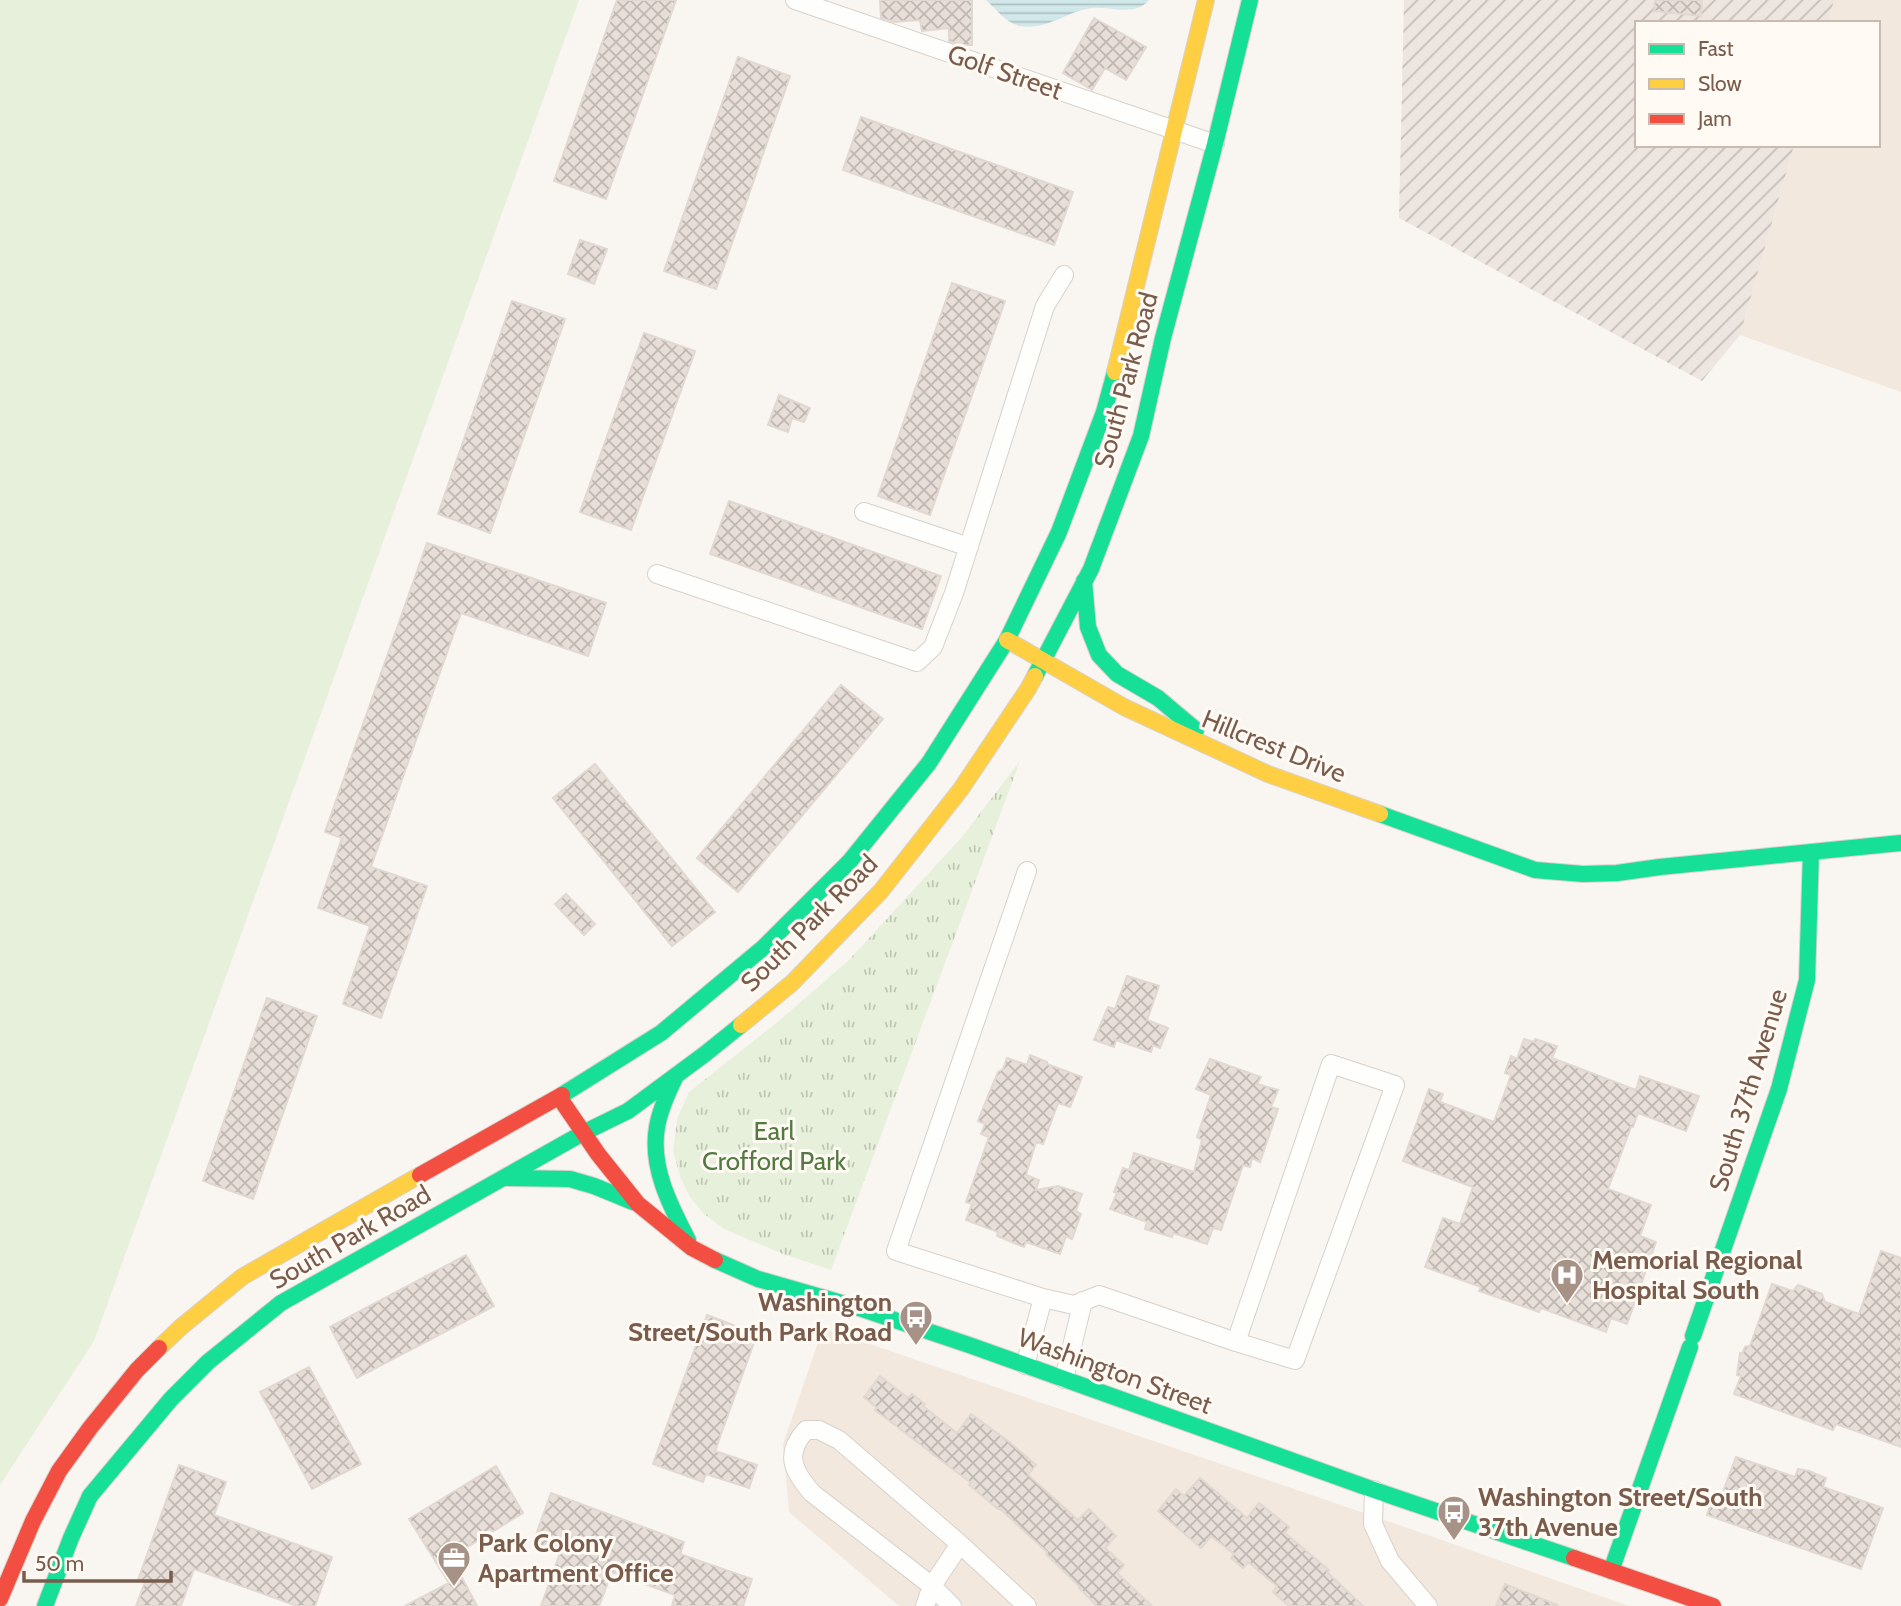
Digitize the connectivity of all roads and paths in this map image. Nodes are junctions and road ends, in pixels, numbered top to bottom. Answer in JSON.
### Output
{"nodes":[{"id":1,"x":795,"y":0,"type":"edge"},
{"id":2,"x":1206,"y":0,"type":"edge"},
{"id":3,"x":1250,"y":0,"type":"edge"},
{"id":4,"x":823,"y":5,"type":"edge"},
{"id":5,"x":1174,"y":131,"type":"junction"},
{"id":6,"x":1215,"y":144,"type":"junction"},
{"id":7,"x":1064,"y":275,"type":"dead end"},
{"id":8,"x":864,"y":512,"type":"dead end"},
{"id":9,"x":969,"y":547,"type":"junction"},
{"id":10,"x":657,"y":574,"type":"dead end"},
{"id":11,"x":1084,"y":581,"type":"junction"},
{"id":12,"x":1007,"y":640,"type":"junction"},
{"id":13,"x":1042,"y":661,"type":"junction"},
{"id":14,"x":1224,"y":754,"type":"junction"},
{"id":15,"x":1901,"y":843,"type":"edge"},
{"id":16,"x":1811,"y":852,"type":"junction"},
{"id":17,"x":1027,"y":871,"type":"dead end"},
{"id":18,"x":678,"y":1073,"type":"junction"},
{"id":19,"x":559,"y":1097,"type":"junction"},
{"id":20,"x":583,"y":1133,"type":"junction"},
{"id":21,"x":503,"y":1178,"type":"junction"},
{"id":22,"x":638,"y":1204,"type":"junction"},
{"id":23,"x":692,"y":1248,"type":"junction"},
{"id":24,"x":1043,"y":1298,"type":"junction"},
{"id":25,"x":1083,"y":1301,"type":"junction"},
{"id":26,"x":1236,"y":1342,"type":"junction"},
{"id":27,"x":1025,"y":1365,"type":"junction"},
{"id":28,"x":1064,"y":1379,"type":"junction"},
{"id":29,"x":1374,"y":1490,"type":"junction"},
{"id":30,"x":960,"y":1544,"type":"junction"},
{"id":31,"x":1611,"y":1571,"type":"junction"},
{"id":32,"x":932,"y":1586,"type":"junction"},
{"id":33,"x":0,"y":1599,"type":"edge"},
{"id":34,"x":45,"y":1606,"type":"edge"},
{"id":35,"x":925,"y":1606,"type":"edge"},
{"id":36,"x":952,"y":1606,"type":"edge"},
{"id":37,"x":1027,"y":1606,"type":"edge"},
{"id":38,"x":1427,"y":1606,"type":"edge"},
{"id":39,"x":1713,"y":1606,"type":"edge"}],
"edges":[{"from":1,"to":4,"type":"street","name":"Golf Street"},
{"from":2,"to":5,"type":"street","name":"South Park Road"},
{"from":3,"to":6,"type":"street","name":"South Park Road"},
{"from":4,"to":5,"type":"street","name":"Golf Street"},
{"from":5,"to":6,"type":"street","name":"Golf Street"},
{"from":5,"to":12,"type":"street","name":"South Park Road"},
{"from":6,"to":11,"type":"street","name":"South Park Road"},
{"from":7,"to":9,"type":"street"},
{"from":8,"to":9,"type":"street"},
{"from":9,"to":10,"type":"street"},
{"from":11,"to":13,"type":"street","name":"South Park Road"},
{"from":11,"to":14,"type":"street"},
{"from":12,"to":13,"type":"street","name":"Hillcrest Drive"},
{"from":12,"to":19,"type":"street","name":"South Park Road"},
{"from":13,"to":14,"type":"street","name":"Hillcrest Drive"},
{"from":13,"to":18,"type":"street","name":"South Park Road"},
{"from":14,"to":16,"type":"street","name":"Hillcrest Drive"},
{"from":15,"to":16,"type":"street"},
{"from":16,"to":31,"type":"street","name":"South 37th Avenue"},
{"from":17,"to":24,"type":"street"},
{"from":18,"to":20,"type":"street","name":"South Park Road"},
{"from":18,"to":23,"type":"street"},
{"from":19,"to":20,"type":"street","name":"Washington Street"},
{"from":19,"to":33,"type":"street","name":"South Park Road"},
{"from":20,"to":21,"type":"street","name":"South Park Road"},
{"from":20,"to":22,"type":"street","name":"Washington Street"},
{"from":21,"to":22,"type":"street"},
{"from":21,"to":34,"type":"street","name":"South Park Road"},
{"from":22,"to":23,"type":"street","name":"Washington Street"},
{"from":23,"to":27,"type":"street","name":"Washington Street"},
{"from":24,"to":25,"type":"street"},
{"from":24,"to":27,"type":"street"},
{"from":25,"to":26,"type":"street"},
{"from":25,"to":28,"type":"street"},
{"from":26,"to":26,"type":"street"},
{"from":27,"to":28,"type":"street","name":"Washington Street"},
{"from":28,"to":29,"type":"street","name":"Washington Street"},
{"from":29,"to":31,"type":"street","name":"Washington Street"},
{"from":29,"to":38,"type":"street"},
{"from":30,"to":32,"type":"street"},
{"from":30,"to":32,"type":"street"},
{"from":30,"to":37,"type":"street"},
{"from":31,"to":39,"type":"street","name":"Washington Street"},
{"from":32,"to":35,"type":"street"},
{"from":32,"to":36,"type":"street"}]}
